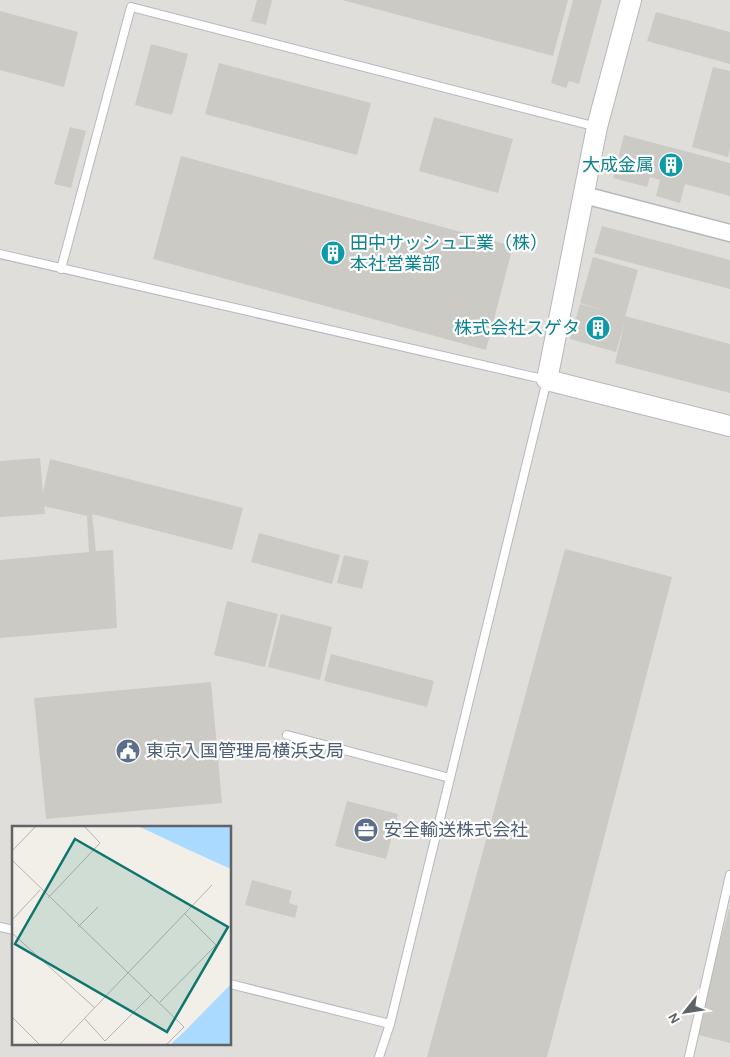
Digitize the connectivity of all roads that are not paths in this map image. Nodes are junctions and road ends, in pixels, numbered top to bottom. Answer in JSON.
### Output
{"nodes":[{"id":1,"x":631,"y":0,"type":"edge"},
{"id":2,"x":597,"y":127,"type":"junction"},
{"id":3,"x":584,"y":195,"type":"junction"},
{"id":4,"x":730,"y":233,"type":"edge"},
{"id":5,"x":0,"y":254,"type":"edge"},
{"id":6,"x":61,"y":269,"type":"junction"},
{"id":7,"x":548,"y":380,"type":"junction"},
{"id":8,"x":730,"y":426,"type":"edge"},
{"id":9,"x":288,"y":735,"type":"dead end"},
{"id":10,"x":450,"y":778,"type":"junction"},
{"id":11,"x":730,"y":875,"type":"edge"},
{"id":12,"x":231,"y":984,"type":"edge"},
{"id":13,"x":390,"y":1024,"type":"junction"},
{"id":14,"x":379,"y":1057,"type":"edge"},
{"id":15,"x":689,"y":1057,"type":"edge"}],
"edges":[{"from":1,"to":2,"type":"street"},
{"from":2,"to":3,"type":"street"},
{"from":2,"to":6,"type":"lane"},
{"from":3,"to":4,"type":"street"},
{"from":3,"to":7,"type":"street"},
{"from":5,"to":6,"type":"lane"},
{"from":6,"to":7,"type":"lane"},
{"from":7,"to":8,"type":"street"},
{"from":7,"to":10,"type":"lane"},
{"from":9,"to":10,"type":"lane"},
{"from":10,"to":13,"type":"lane"},
{"from":11,"to":15,"type":"lane"},
{"from":12,"to":13,"type":"lane"},
{"from":13,"to":14,"type":"lane"}]}
